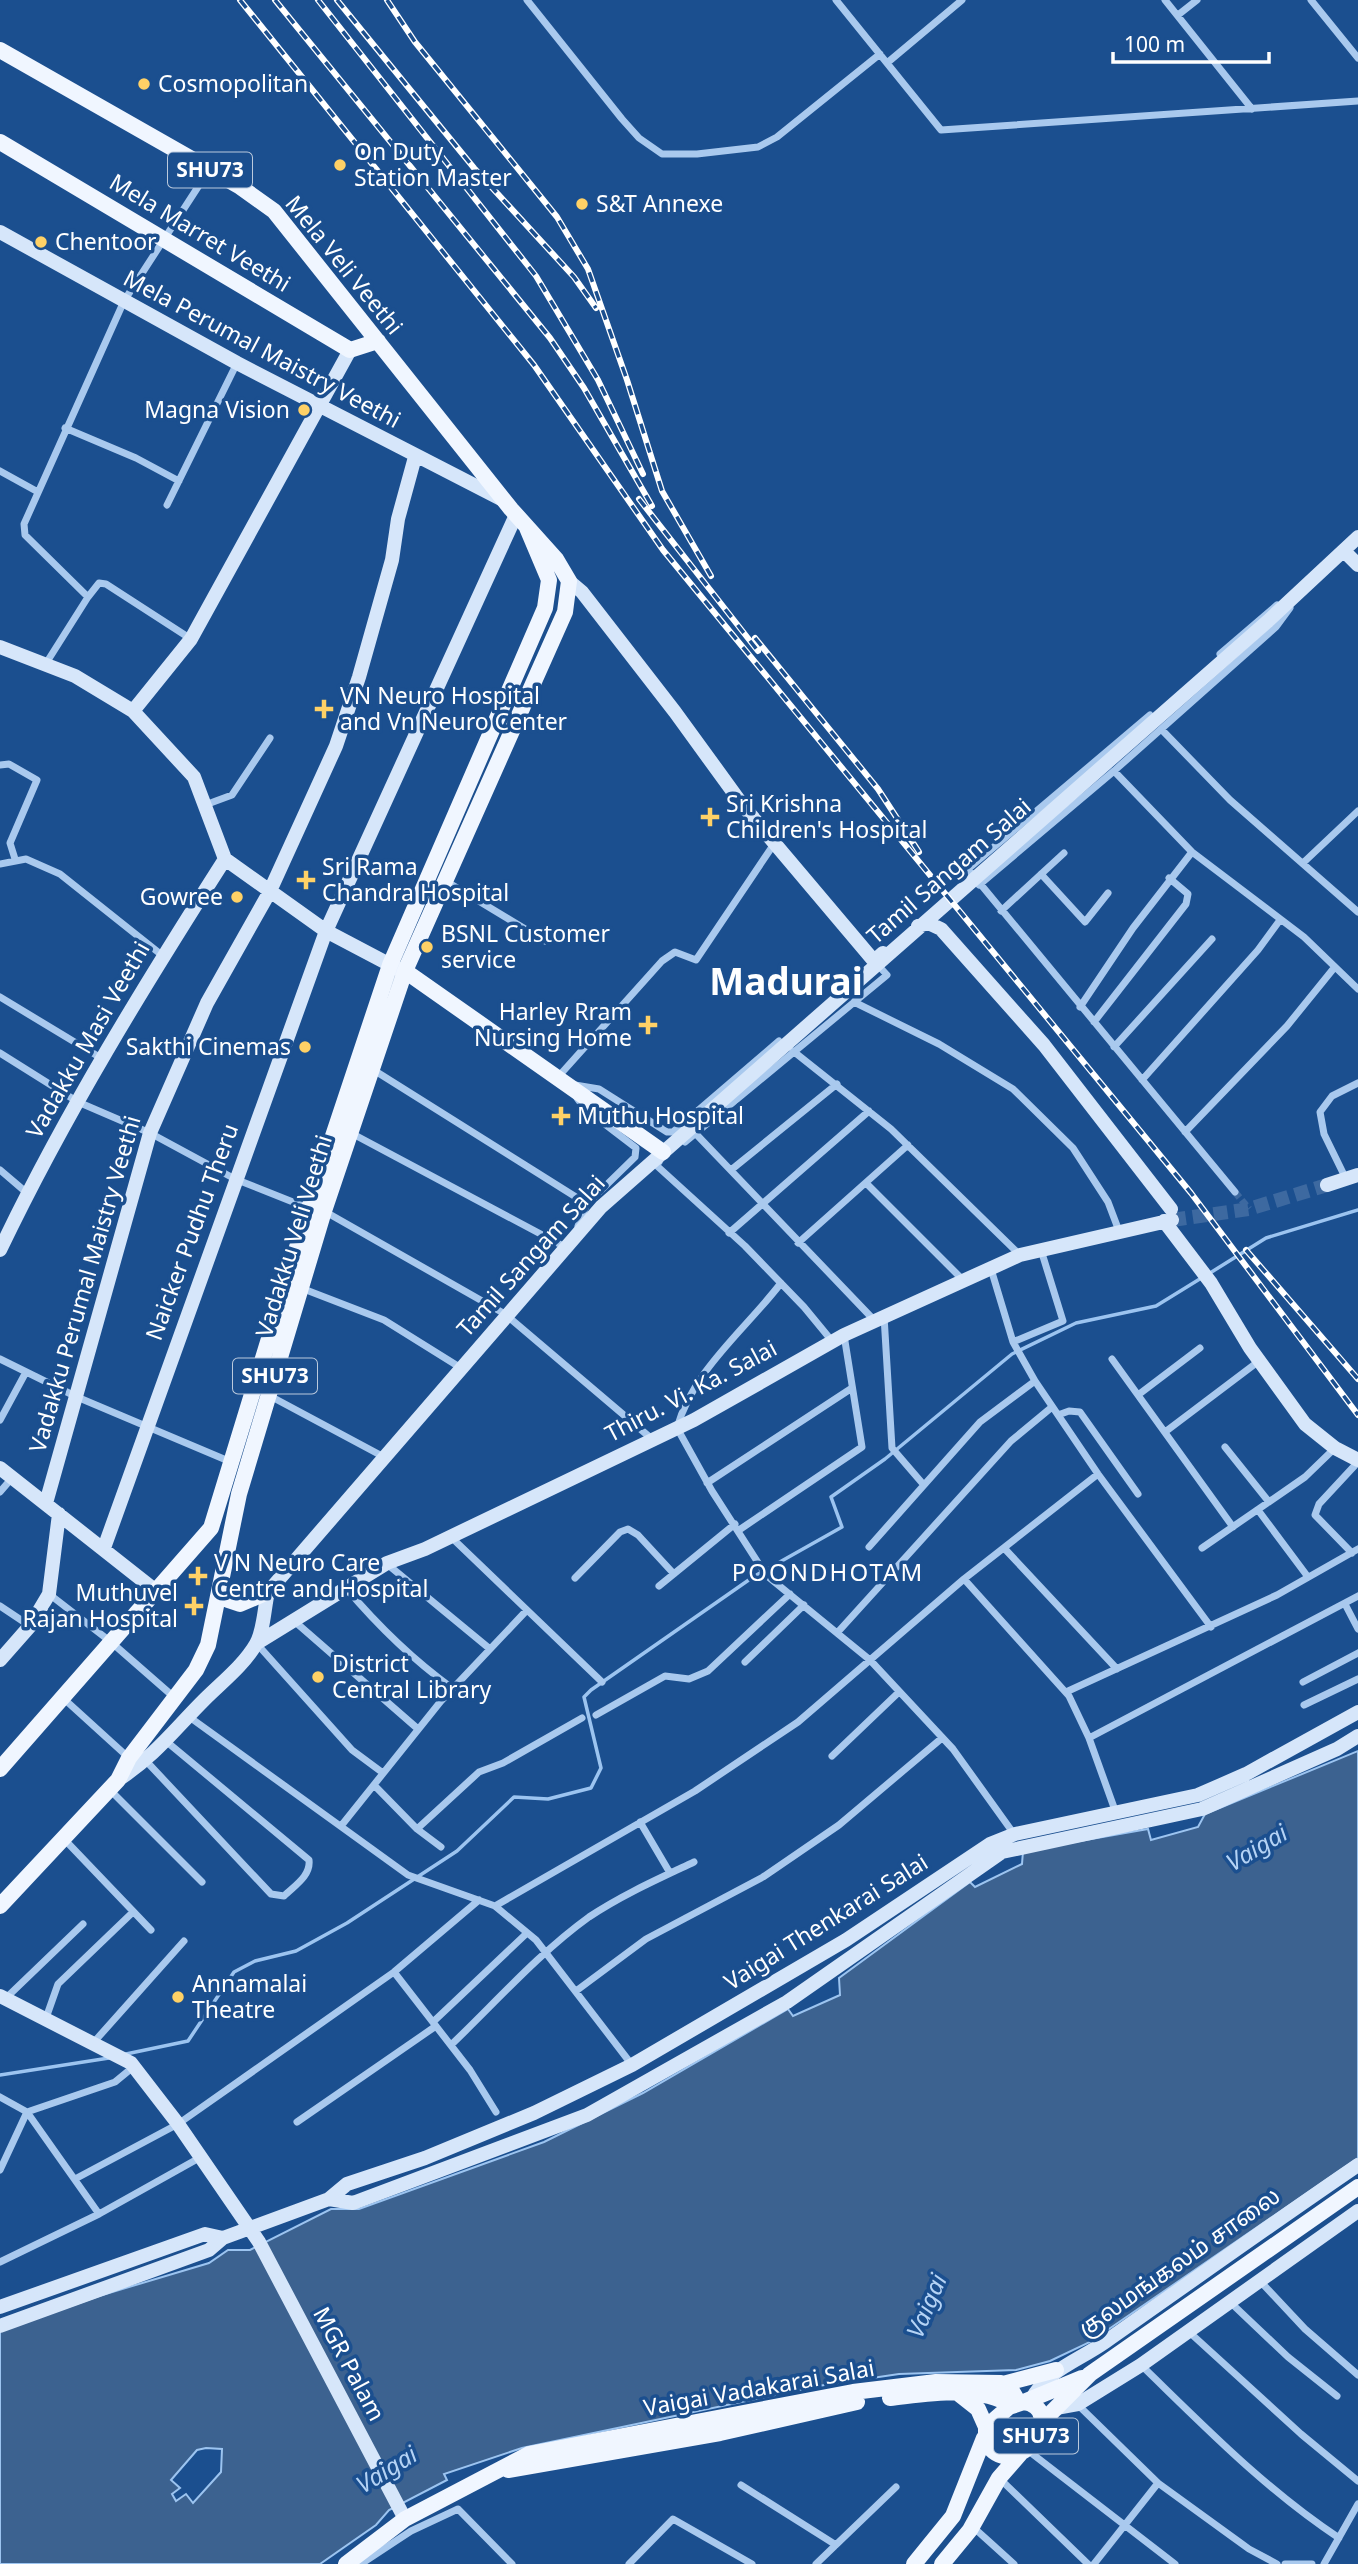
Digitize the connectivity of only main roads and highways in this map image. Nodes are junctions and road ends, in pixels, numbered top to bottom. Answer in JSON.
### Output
{"nodes":[{"id":1,"x":0,"y":50,"type":"edge"},
{"id":2,"x":0,"y":142,"type":"edge"},
{"id":3,"x":378,"y":341,"type":"junction"},
{"id":4,"x":527,"y":528,"type":"junction"},
{"id":5,"x":569,"y":581,"type":"junction"},
{"id":6,"x":545,"y":608,"type":"junction"},
{"id":7,"x":397,"y":968,"type":"junction"},
{"id":8,"x":659,"y":1159,"type":"road end"},
{"id":9,"x":317,"y":1209,"type":"junction"},
{"id":10,"x":211,"y":1528,"type":"junction"},
{"id":11,"x":230,"y":1541,"type":"junction"},
{"id":12,"x":220,"y":1588,"type":"junction"},
{"id":13,"x":268,"y":1592,"type":"road end"},
{"id":14,"x":0,"y":1769,"type":"edge"},
{"id":15,"x":0,"y":1906,"type":"edge"},
{"id":16,"x":1358,"y":2187,"type":"edge"},
{"id":17,"x":1056,"y":2370,"type":"road end"},
{"id":18,"x":1090,"y":2374,"type":"junction"},
{"id":19,"x":1003,"y":2384,"type":"junction"},
{"id":20,"x":959,"y":2394,"type":"junction"},
{"id":21,"x":1021,"y":2403,"type":"junction"},
{"id":22,"x":1044,"y":2420,"type":"junction"},
{"id":23,"x":985,"y":2433,"type":"junction"},
{"id":24,"x":1023,"y":2452,"type":"junction"},
{"id":25,"x":496,"y":2473,"type":"junction"},
{"id":26,"x":346,"y":2564,"type":"edge"},
{"id":27,"x":914,"y":2564,"type":"edge"},
{"id":28,"x":942,"y":2564,"type":"edge"}],
"edges":[{"from":1,"to":3,"type":"main road","name":"Mela Veli Veethi","number":"SHU73"},
{"from":2,"to":3,"type":"main road","name":"Mela Marret Veethi"},
{"from":3,"to":4,"type":"main road","name":"Mela Veli Veethi","number":"SHU73"},
{"from":4,"to":5,"type":"main road","name":"Mela Veli Veethi","number":"SHU73"},
{"from":4,"to":6,"type":"main road","name":"Mela Veli Veethi","number":"SHU73"},
{"from":5,"to":6,"type":"main road"},
{"from":5,"to":7,"type":"main road","name":"Vadakku Veli Veethi","number":"SHU73"},
{"from":6,"to":7,"type":"main road","name":"Vadakku Veli Veethi","number":"SHU73"},
{"from":7,"to":8,"type":"main road"},
{"from":7,"to":9,"type":"main road","name":"Vadakku Veli Veethi","number":"SHU73"},
{"from":7,"to":9,"type":"main road","name":"Vadakku Veli Veethi","number":"SHU73"},
{"from":9,"to":10,"type":"main road","name":"Vadakku Veli Veethi","number":"SHU73"},
{"from":9,"to":11,"type":"main road","name":"Vadakku Veli Veethi","number":"SHU73"},
{"from":10,"to":11,"type":"main road"},
{"from":10,"to":14,"type":"main road"},
{"from":11,"to":12,"type":"main road","name":"Vadakku Veli Veethi","number":"SHU73"},
{"from":12,"to":13,"type":"main road"},
{"from":12,"to":15,"type":"main road","name":"Vadakku Veli Veethi","number":"SHU73"},
{"from":16,"to":18,"type":"main road","number":"SHU73"},
{"from":17,"to":19,"type":"main road","name":"Vaigai Vadakarai Salai"},
{"from":18,"to":21,"type":"main road","number":"SHU73"},
{"from":18,"to":22,"type":"main road","number":"SHU73"},
{"from":19,"to":21,"type":"main road"},
{"from":19,"to":25,"type":"main road","name":"Vaigai Vadakarai Salai"},
{"from":20,"to":21,"type":"main road","name":"Vaigai Vadakarai Salai"},
{"from":20,"to":23,"type":"main road"},
{"from":20,"to":25,"type":"main road","name":"Vaigai Vadakarai Salai"},
{"from":21,"to":22,"type":"main road","number":"SHU73"},
{"from":21,"to":23,"type":"main road","number":"SHU73"},
{"from":22,"to":24,"type":"main road","number":"SHU73"},
{"from":23,"to":24,"type":"main road","number":"SHU73"},
{"from":23,"to":27,"type":"main road","number":"SHU73"},
{"from":24,"to":28,"type":"main road","number":"SHU73"},
{"from":25,"to":26,"type":"main road","name":"Vaigai Vadakarai Salai"}]}
